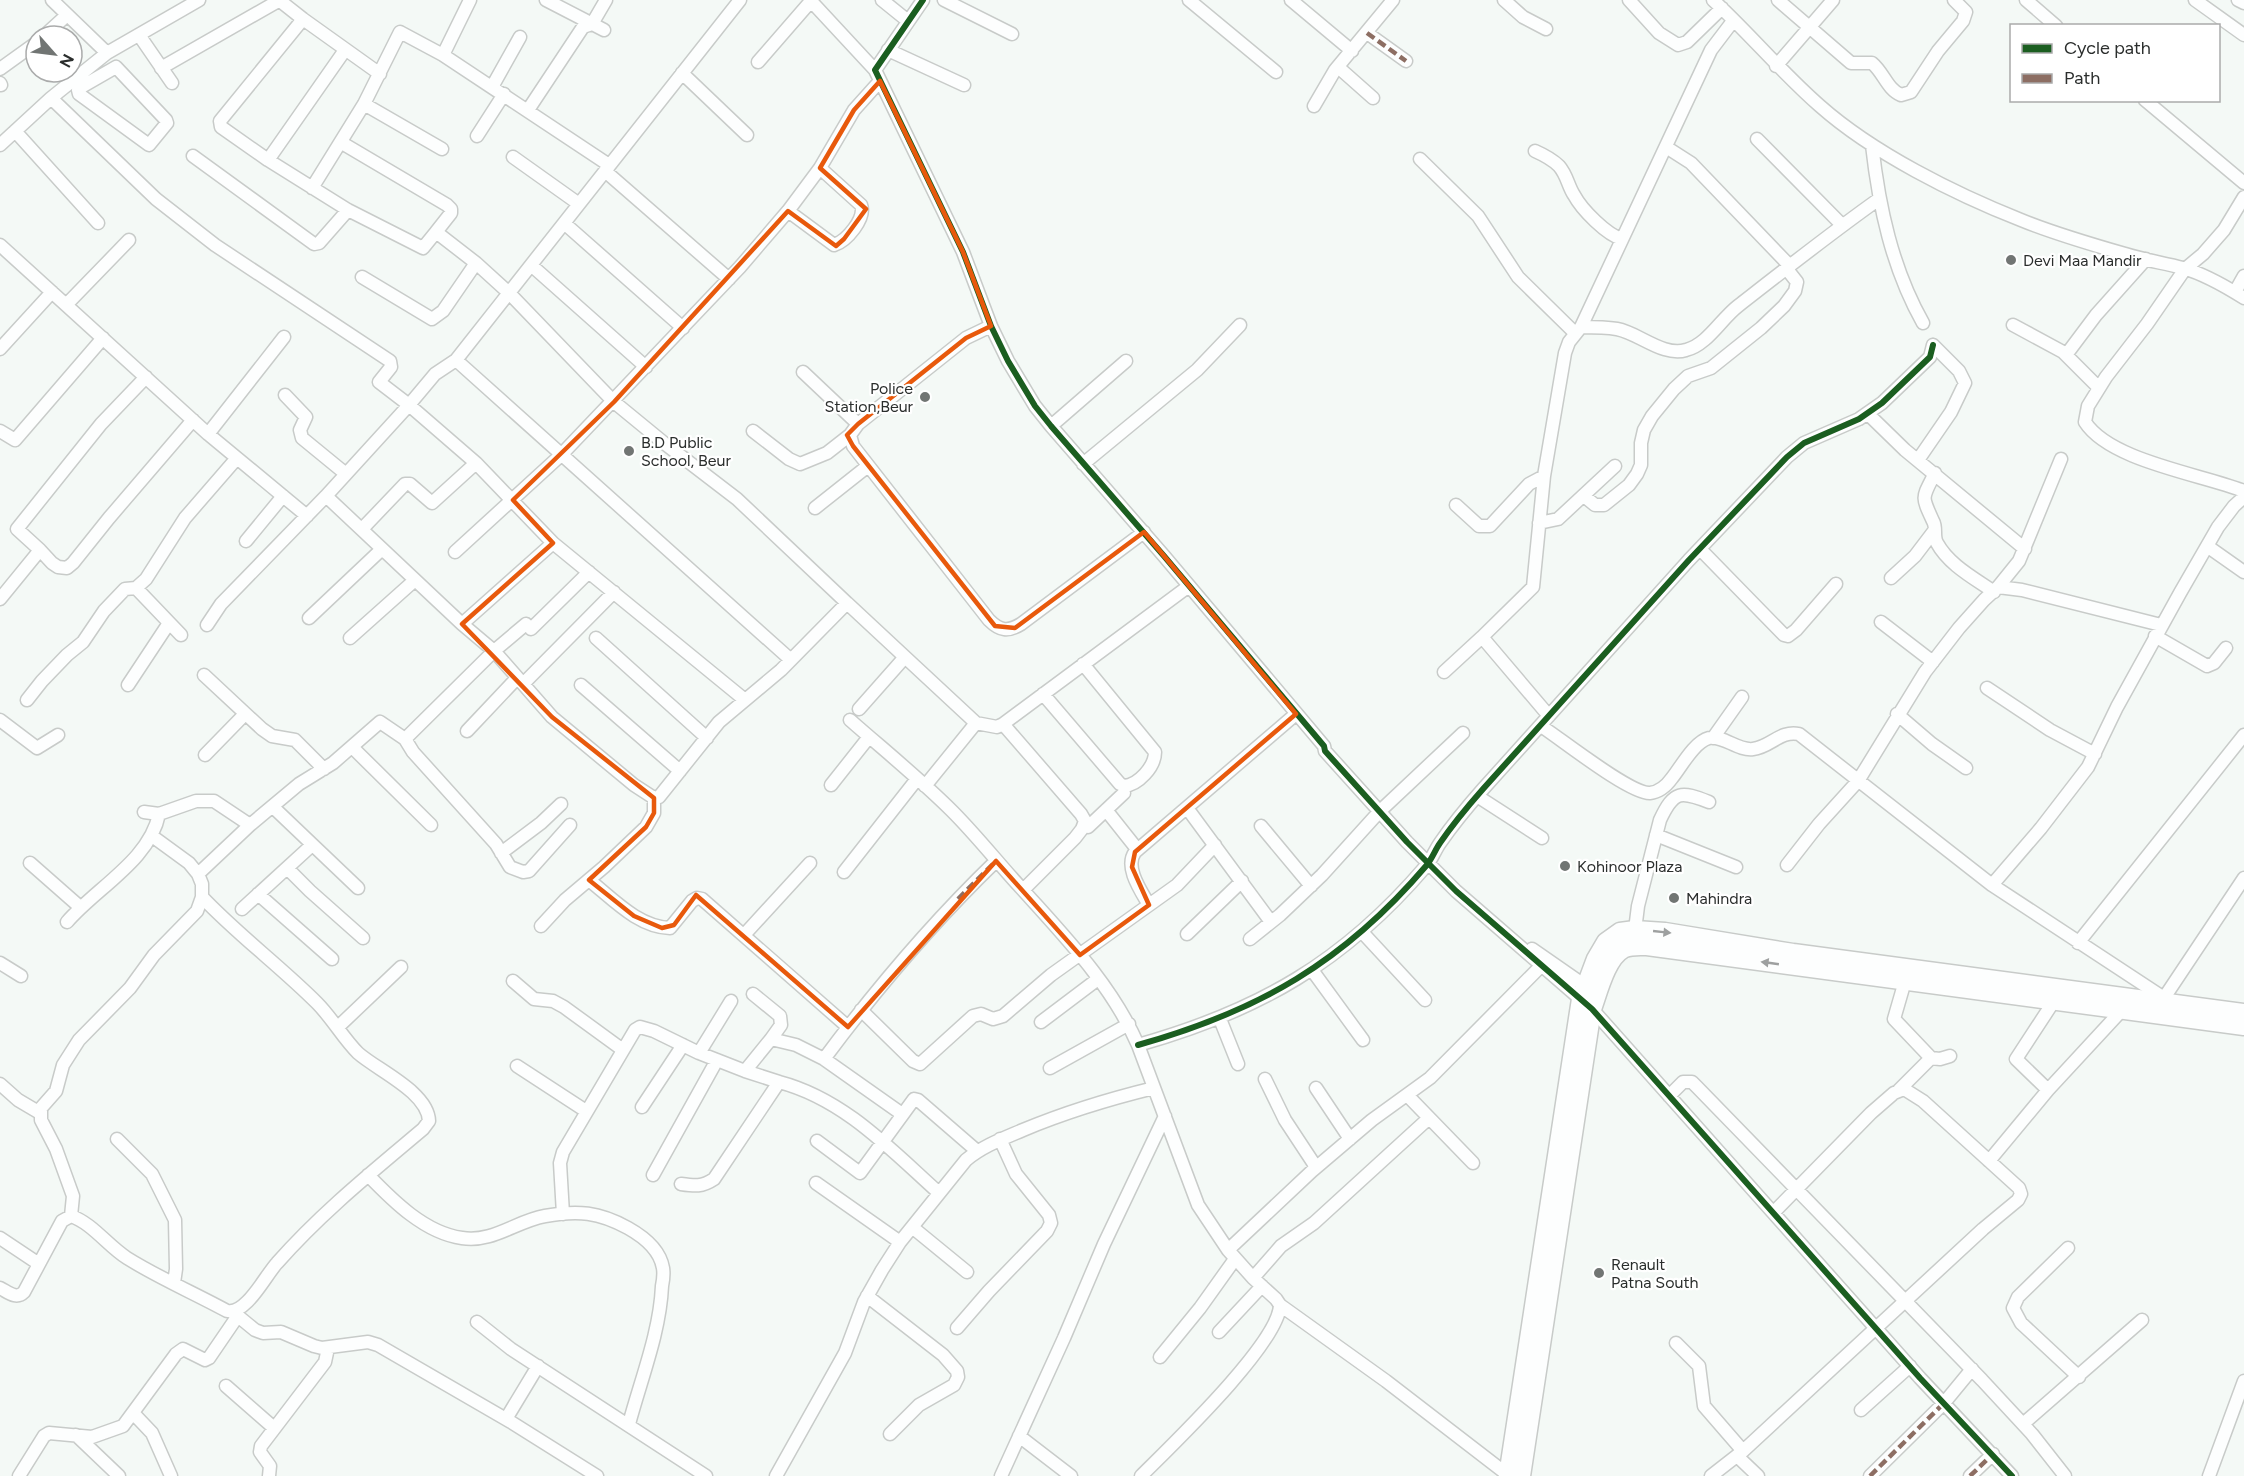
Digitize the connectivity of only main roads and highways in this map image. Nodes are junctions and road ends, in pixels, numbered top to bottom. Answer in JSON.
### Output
{"nodes":[{"id":1,"x":1905,"y":974,"type":"junction"},
{"id":2,"x":1589,"y":997,"type":"junction"},
{"id":3,"x":2160,"y":1004,"type":"junction"},
{"id":4,"x":2244,"y":1012,"type":"edge"},
{"id":5,"x":2244,"y":1026,"type":"edge"},
{"id":6,"x":1556,"y":1201,"type":"junction"},
{"id":7,"x":1508,"y":1476,"type":"edge"},
{"id":8,"x":1521,"y":1476,"type":"edge"}],
"edges":[{"from":1,"to":2,"type":"highway","one_way":true},
{"from":2,"to":1,"type":"highway","one_way":true},
{"from":1,"to":3,"type":"highway"},
{"from":1,"to":3,"type":"highway"},
{"from":2,"to":6,"type":"highway"},
{"from":3,"to":4,"type":"highway"},
{"from":3,"to":5,"type":"highway"},
{"from":6,"to":7,"type":"highway"},
{"from":6,"to":8,"type":"highway"}]}
